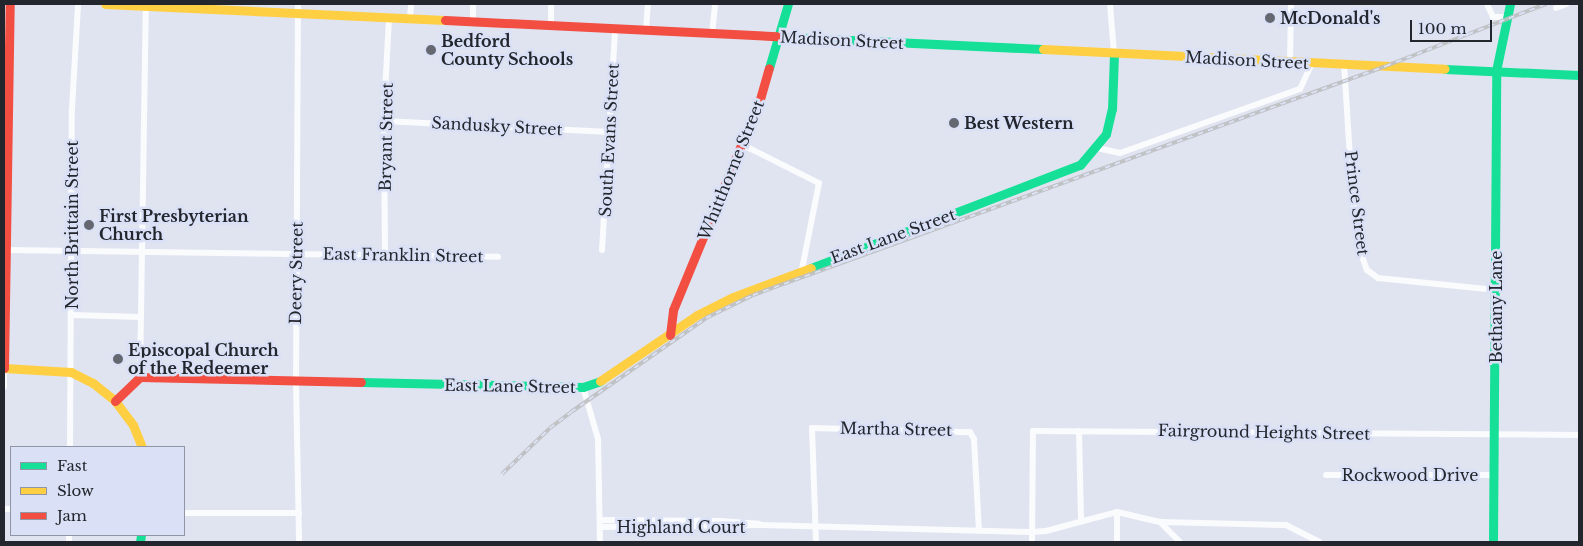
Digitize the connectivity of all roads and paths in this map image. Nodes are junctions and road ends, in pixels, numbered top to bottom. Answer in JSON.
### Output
{"nodes":[{"id":1,"x":10,"y":4,"type":"edge"},
{"id":2,"x":78,"y":4,"type":"edge"},
{"id":3,"x":105,"y":4,"type":"edge"},
{"id":4,"x":411,"y":4,"type":"edge"},
{"id":5,"x":473,"y":4,"type":"edge"},
{"id":6,"x":551,"y":4,"type":"edge"},
{"id":7,"x":648,"y":4,"type":"edge"},
{"id":8,"x":715,"y":4,"type":"edge"},
{"id":9,"x":788,"y":4,"type":"edge"},
{"id":10,"x":1110,"y":4,"type":"edge"},
{"id":11,"x":1292,"y":4,"type":"edge"},
{"id":12,"x":1487,"y":4,"type":"edge"},
{"id":13,"x":1510,"y":4,"type":"edge"},
{"id":14,"x":1566,"y":4,"type":"edge"},
{"id":15,"x":140,"y":5,"type":"edge"},
{"id":16,"x":297,"y":8,"type":"edge"},
{"id":17,"x":1556,"y":8,"type":"dead end"},
{"id":18,"x":1506,"y":17,"type":"junction"},
{"id":19,"x":389,"y":18,"type":"junction"},
{"id":20,"x":410,"y":19,"type":"junction"},
{"id":21,"x":473,"y":22,"type":"junction"},
{"id":22,"x":551,"y":25,"type":"junction"},
{"id":23,"x":615,"y":29,"type":"junction"},
{"id":24,"x":646,"y":31,"type":"junction"},
{"id":25,"x":712,"y":34,"type":"junction"},
{"id":26,"x":776,"y":37,"type":"junction"},
{"id":27,"x":1114,"y":54,"type":"junction"},
{"id":28,"x":1290,"y":62,"type":"junction"},
{"id":29,"x":1312,"y":63,"type":"junction"},
{"id":30,"x":1344,"y":64,"type":"junction"},
{"id":31,"x":1496,"y":71,"type":"junction"},
{"id":32,"x":1579,"y":76,"type":"edge"},
{"id":33,"x":384,"y":120,"type":"junction"},
{"id":34,"x":610,"y":132,"type":"junction"},
{"id":35,"x":6,"y":133,"type":"edge"},
{"id":36,"x":6,"y":144,"type":"edge"},
{"id":37,"x":743,"y":145,"type":"junction"},
{"id":38,"x":1097,"y":148,"type":"junction"},
{"id":39,"x":8,"y":250,"type":"junction"},
{"id":40,"x":602,"y":250,"type":"dead end"},
{"id":41,"x":73,"y":252,"type":"junction"},
{"id":42,"x":142,"y":252,"type":"junction"},
{"id":43,"x":297,"y":253,"type":"junction"},
{"id":44,"x":385,"y":256,"type":"junction"},
{"id":45,"x":498,"y":257,"type":"dead end"},
{"id":46,"x":802,"y":269,"type":"junction"},
{"id":47,"x":1496,"y":290,"type":"junction"},
{"id":48,"x":71,"y":315,"type":"junction"},
{"id":49,"x":140,"y":317,"type":"junction"},
{"id":50,"x":670,"y":335,"type":"junction"},
{"id":51,"x":4,"y":368,"type":"edge"},
{"id":52,"x":71,"y":372,"type":"junction"},
{"id":53,"x":140,"y":377,"type":"junction"},
{"id":54,"x":296,"y":382,"type":"junction"},
{"id":55,"x":4,"y":387,"type":"edge"},
{"id":56,"x":583,"y":387,"type":"junction"},
{"id":57,"x":115,"y":401,"type":"junction"},
{"id":58,"x":1080,"y":430,"type":"junction"},
{"id":59,"x":1494,"y":434,"type":"junction"},
{"id":60,"x":1579,"y":435,"type":"edge"},
{"id":61,"x":70,"y":446,"type":"edge"},
{"id":62,"x":142,"y":446,"type":"edge"},
{"id":63,"x":1326,"y":475,"type":"dead end"},
{"id":64,"x":1494,"y":475,"type":"junction"},
{"id":65,"x":1117,"y":512,"type":"junction"},
{"id":66,"x":185,"y":513,"type":"edge"},
{"id":67,"x":299,"y":513,"type":"junction"},
{"id":68,"x":1082,"y":520,"type":"junction"},
{"id":69,"x":1160,"y":522,"type":"junction"},
{"id":70,"x":600,"y":524,"type":"junction"},
{"id":71,"x":815,"y":527,"type":"junction"},
{"id":72,"x":979,"y":531,"type":"junction"},
{"id":73,"x":1032,"y":532,"type":"junction"},
{"id":74,"x":299,"y":542,"type":"edge"},
{"id":75,"x":600,"y":542,"type":"edge"},
{"id":76,"x":816,"y":542,"type":"edge"},
{"id":77,"x":1032,"y":542,"type":"edge"},
{"id":78,"x":1117,"y":542,"type":"edge"},
{"id":79,"x":1180,"y":542,"type":"edge"},
{"id":80,"x":1319,"y":542,"type":"edge"},
{"id":81,"x":1492,"y":542,"type":"edge"}],
"edges":[{"from":1,"to":35,"type":"street"},
{"from":2,"to":41,"type":"street","name":"North Brittain Street"},
{"from":3,"to":15,"type":"street","name":"Madison Street"},
{"from":4,"to":20,"type":"street"},
{"from":5,"to":21,"type":"street"},
{"from":6,"to":22,"type":"street"},
{"from":7,"to":24,"type":"street"},
{"from":8,"to":25,"type":"street"},
{"from":9,"to":26,"type":"street","name":"Whitthorne Street"},
{"from":10,"to":27,"type":"street"},
{"from":11,"to":28,"type":"street"},
{"from":12,"to":18,"type":"street"},
{"from":13,"to":18,"type":"street"},
{"from":14,"to":17,"type":"street"},
{"from":15,"to":16,"type":"street","name":"Madison Street"},
{"from":15,"to":42,"type":"street"},
{"from":16,"to":19,"type":"street","name":"Madison Street"},
{"from":16,"to":43,"type":"street","name":"Deery Street"},
{"from":18,"to":31,"type":"street"},
{"from":19,"to":20,"type":"street","name":"Madison Street"},
{"from":19,"to":33,"type":"street","name":"Bryant Street"},
{"from":20,"to":21,"type":"street","name":"Madison Street"},
{"from":21,"to":22,"type":"street","name":"Madison Street"},
{"from":22,"to":23,"type":"street","name":"Madison Street"},
{"from":23,"to":24,"type":"street","name":"Madison Street"},
{"from":23,"to":34,"type":"street","name":"South Evans Street"},
{"from":24,"to":25,"type":"street","name":"Madison Street"},
{"from":25,"to":26,"type":"street","name":"Madison Street"},
{"from":26,"to":27,"type":"street","name":"Madison Street"},
{"from":26,"to":37,"type":"street","name":"Whitthorne Street"},
{"from":27,"to":28,"type":"street","name":"Madison Street"},
{"from":27,"to":38,"type":"street","name":"East Lane Street"},
{"from":28,"to":29,"type":"street","name":"Madison Street"},
{"from":29,"to":30,"type":"street","name":"Madison Street"},
{"from":29,"to":38,"type":"street"},
{"from":30,"to":31,"type":"street","name":"Madison Street"},
{"from":30,"to":47,"type":"street","name":"Prince Street"},
{"from":31,"to":32,"type":"street","name":"Madison Street"},
{"from":31,"to":47,"type":"street","name":"Bethany Lane"},
{"from":33,"to":34,"type":"street","name":"Sandusky Street"},
{"from":33,"to":44,"type":"street","name":"Bryant Street"},
{"from":34,"to":40,"type":"street","name":"South Evans Street"},
{"from":35,"to":36,"type":"street"},
{"from":36,"to":39,"type":"street"},
{"from":37,"to":46,"type":"street"},
{"from":37,"to":50,"type":"street","name":"Whitthorne Street"},
{"from":38,"to":46,"type":"street","name":"East Lane Street"},
{"from":39,"to":41,"type":"street","name":"East Franklin Street"},
{"from":39,"to":51,"type":"street"},
{"from":41,"to":42,"type":"street","name":"East Franklin Street"},
{"from":41,"to":48,"type":"street","name":"North Brittain Street"},
{"from":42,"to":43,"type":"street","name":"East Franklin Street"},
{"from":42,"to":49,"type":"street"},
{"from":43,"to":44,"type":"street","name":"East Franklin Street"},
{"from":43,"to":54,"type":"street","name":"Deery Street"},
{"from":44,"to":45,"type":"street","name":"East Franklin Street"},
{"from":46,"to":50,"type":"street","name":"East Lane Street"},
{"from":47,"to":59,"type":"street","name":"Bethany Lane"},
{"from":48,"to":49,"type":"street"},
{"from":48,"to":52,"type":"street","name":"North Brittain Street"},
{"from":49,"to":53,"type":"street"},
{"from":50,"to":56,"type":"street","name":"East Lane Street"},
{"from":51,"to":52,"type":"street"},
{"from":51,"to":55,"type":"street"},
{"from":52,"to":57,"type":"street"},
{"from":52,"to":61,"type":"street","name":"North Brittain Street"},
{"from":53,"to":54,"type":"street","name":"East Lane Street"},
{"from":53,"to":57,"type":"street"},
{"from":54,"to":56,"type":"street","name":"East Lane Street"},
{"from":54,"to":67,"type":"street","name":"Deery Street"},
{"from":56,"to":70,"type":"street"},
{"from":57,"to":62,"type":"street"},
{"from":58,"to":59,"type":"street","name":"Fairground Heights Street"},
{"from":58,"to":68,"type":"street"},
{"from":58,"to":73,"type":"street","name":"Fairground Heights Street"},
{"from":59,"to":60,"type":"street","name":"Fairground Heights Street"},
{"from":59,"to":64,"type":"street","name":"Bethany Lane"},
{"from":63,"to":64,"type":"street","name":"Rockwood Drive"},
{"from":64,"to":81,"type":"street","name":"Bethany Lane"},
{"from":65,"to":68,"type":"street","name":"Highland Court"},
{"from":65,"to":69,"type":"street"},
{"from":65,"to":78,"type":"street"},
{"from":66,"to":67,"type":"street"},
{"from":67,"to":74,"type":"street","name":"Deery Street"},
{"from":68,"to":73,"type":"street","name":"Highland Court"},
{"from":69,"to":79,"type":"street"},
{"from":69,"to":80,"type":"street"},
{"from":70,"to":71,"type":"street","name":"Highland Court"},
{"from":70,"to":75,"type":"street"},
{"from":71,"to":72,"type":"street","name":"Highland Court"},
{"from":71,"to":72,"type":"street","name":"Martha Street"},
{"from":71,"to":76,"type":"street"},
{"from":72,"to":73,"type":"street","name":"Highland Court"},
{"from":73,"to":77,"type":"street"}]}
